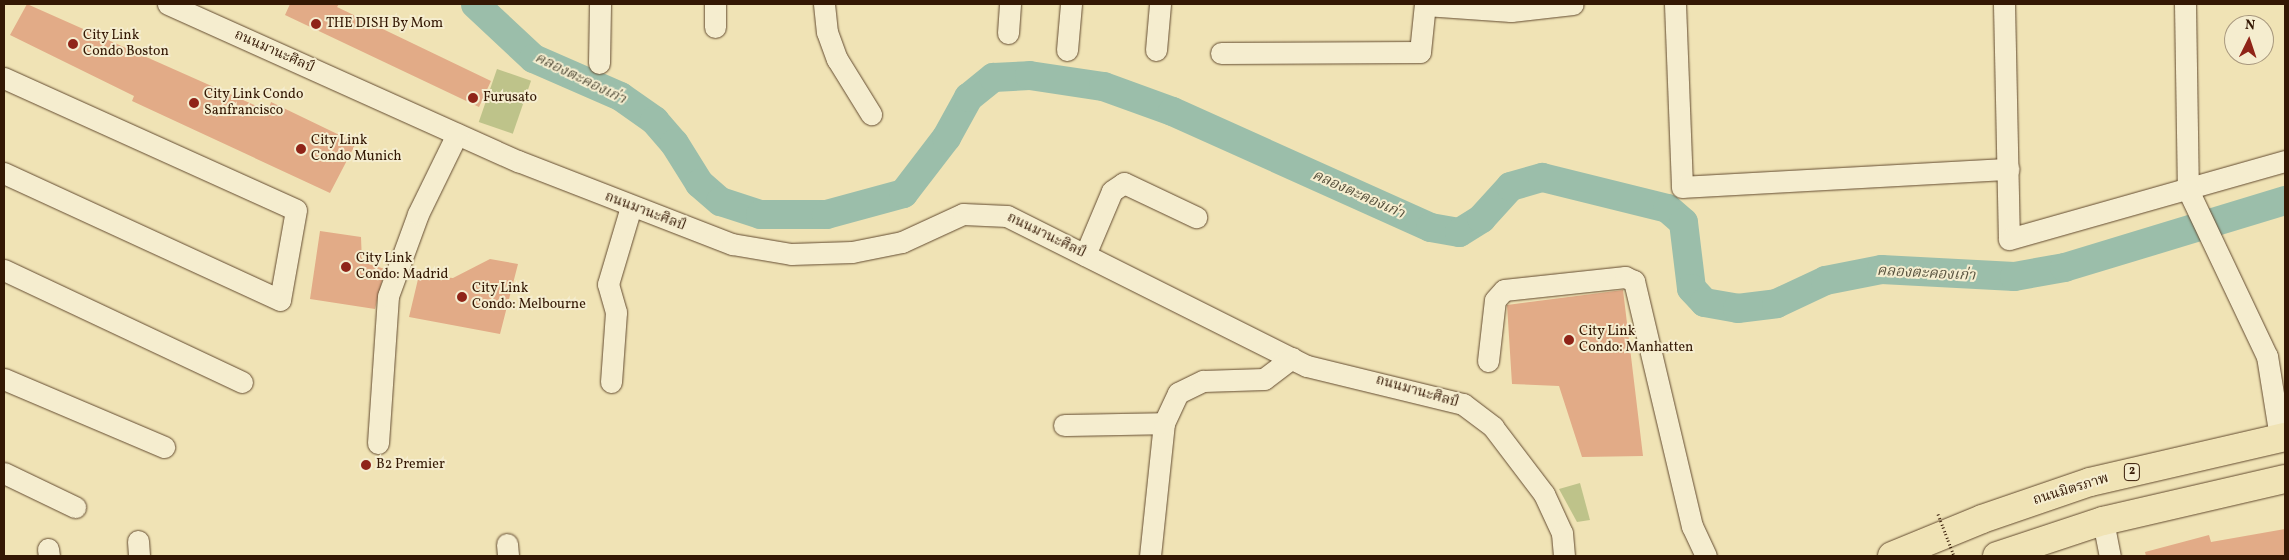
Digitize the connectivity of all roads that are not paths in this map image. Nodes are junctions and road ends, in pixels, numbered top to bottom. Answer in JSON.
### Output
{"nodes":[{"id":1,"x":168,"y":4,"type":"edge"},
{"id":2,"x":600,"y":4,"type":"edge"},
{"id":3,"x":715,"y":4,"type":"edge"},
{"id":4,"x":824,"y":4,"type":"edge"},
{"id":5,"x":1010,"y":4,"type":"edge"},
{"id":6,"x":1071,"y":4,"type":"edge"},
{"id":7,"x":1160,"y":4,"type":"edge"},
{"id":8,"x":1425,"y":4,"type":"edge"},
{"id":9,"x":1573,"y":4,"type":"edge"},
{"id":10,"x":1675,"y":4,"type":"edge"},
{"id":11,"x":2004,"y":4,"type":"edge"},
{"id":12,"x":2185,"y":4,"type":"edge"},
{"id":13,"x":715,"y":27,"type":"dead end"},
{"id":14,"x":1008,"y":33,"type":"dead end"},
{"id":15,"x":1067,"y":50,"type":"dead end"},
{"id":16,"x":1156,"y":50,"type":"dead end"},
{"id":17,"x":1221,"y":53,"type":"dead end"},
{"id":18,"x":599,"y":63,"type":"dead end"},
{"id":19,"x":4,"y":78,"type":"edge"},
{"id":20,"x":871,"y":114,"type":"dead end"},
{"id":21,"x":457,"y":134,"type":"junction"},
{"id":22,"x":2285,"y":162,"type":"edge"},
{"id":23,"x":2009,"y":170,"type":"junction"},
{"id":24,"x":4,"y":173,"type":"edge"},
{"id":25,"x":2189,"y":195,"type":"junction"},
{"id":26,"x":631,"y":207,"type":"junction"},
{"id":27,"x":1196,"y":217,"type":"dead end"},
{"id":28,"x":1085,"y":255,"type":"junction"},
{"id":29,"x":4,"y":270,"type":"edge"},
{"id":30,"x":1292,"y":358,"type":"junction"},
{"id":31,"x":1488,"y":361,"type":"dead end"},
{"id":32,"x":4,"y":379,"type":"edge"},
{"id":33,"x":242,"y":382,"type":"dead end"},
{"id":34,"x":610,"y":382,"type":"dead end"},
{"id":35,"x":1164,"y":424,"type":"junction"},
{"id":36,"x":1064,"y":425,"type":"dead end"},
{"id":37,"x":2282,"y":437,"type":"edge"},
{"id":38,"x":378,"y":443,"type":"dead end"},
{"id":39,"x":164,"y":447,"type":"dead end"},
{"id":40,"x":4,"y":473,"type":"edge"},
{"id":41,"x":2285,"y":479,"type":"edge"},
{"id":42,"x":75,"y":507,"type":"dead end"},
{"id":43,"x":2103,"y":521,"type":"junction"},
{"id":44,"x":1150,"y":556,"type":"edge"},
{"id":45,"x":1564,"y":556,"type":"edge"},
{"id":46,"x":1706,"y":556,"type":"edge"},
{"id":47,"x":1892,"y":556,"type":"edge"},
{"id":48,"x":1996,"y":556,"type":"edge"},
{"id":49,"x":2110,"y":556,"type":"edge"}],
"edges":[{"from":1,"to":21,"type":"street","name":"ถนนมานะศิลป์"},
{"from":2,"to":18,"type":"street"},
{"from":3,"to":13,"type":"street"},
{"from":4,"to":20,"type":"street"},
{"from":5,"to":14,"type":"street"},
{"from":6,"to":15,"type":"street"},
{"from":7,"to":16,"type":"street"},
{"from":8,"to":9,"type":"street"},
{"from":8,"to":17,"type":"street"},
{"from":10,"to":23,"type":"street"},
{"from":11,"to":23,"type":"street"},
{"from":12,"to":25,"type":"street"},
{"from":19,"to":24,"type":"street"},
{"from":21,"to":26,"type":"street","name":"ถนนมานะศิลป์"},
{"from":21,"to":38,"type":"street"},
{"from":22,"to":25,"type":"street"},
{"from":23,"to":25,"type":"street"},
{"from":25,"to":37,"type":"street"},
{"from":26,"to":28,"type":"street","name":"ถนนมานะศิลป์"},
{"from":26,"to":34,"type":"street"},
{"from":27,"to":28,"type":"street"},
{"from":28,"to":30,"type":"street","name":"ถนนมานะศิลป์"},
{"from":29,"to":33,"type":"street"},
{"from":30,"to":35,"type":"street"},
{"from":30,"to":45,"type":"street","name":"ถนนมานะศิลป์"},
{"from":31,"to":46,"type":"street"},
{"from":32,"to":39,"type":"street"},
{"from":35,"to":36,"type":"street"},
{"from":35,"to":44,"type":"street"},
{"from":37,"to":47,"type":"highway","name":"ถนนมิตรภาพ","number":"2"},
{"from":40,"to":42,"type":"street"},
{"from":41,"to":43,"type":"highway"},
{"from":43,"to":48,"type":"highway"},
{"from":43,"to":49,"type":"street"}]}
